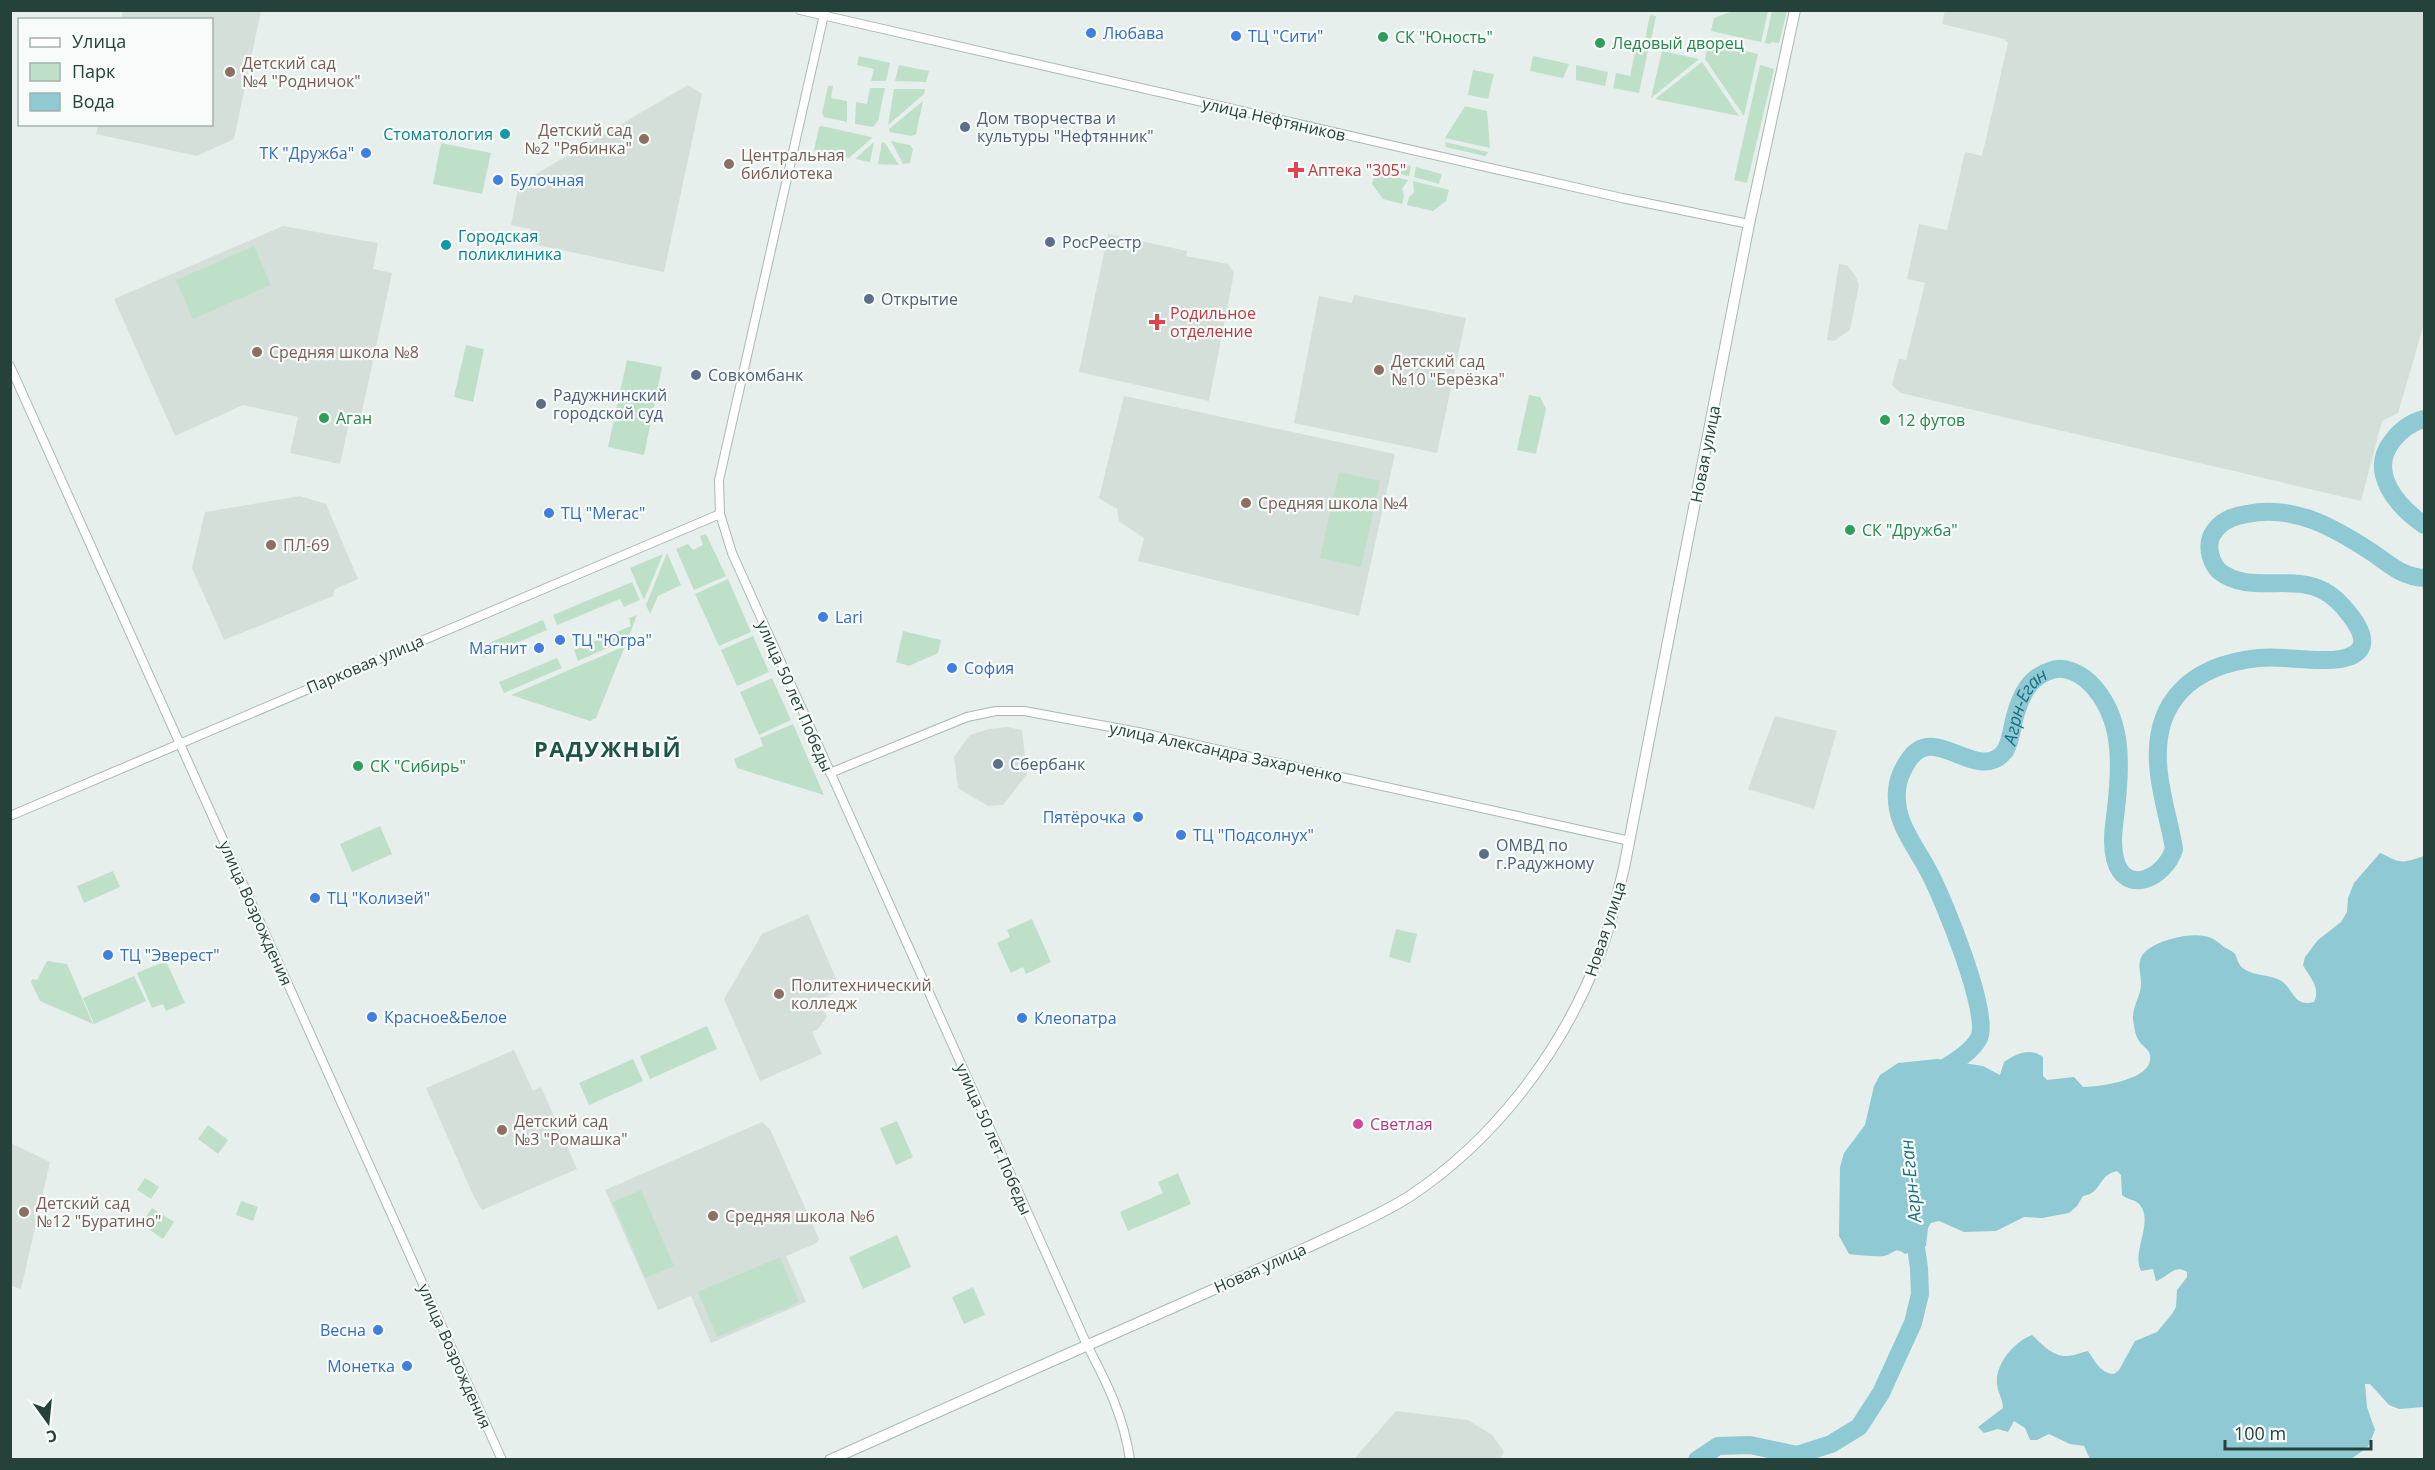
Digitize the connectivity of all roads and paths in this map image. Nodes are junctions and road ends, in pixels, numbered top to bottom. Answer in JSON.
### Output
{"nodes":[{"id":1,"x":800,"y":10,"type":"edge"},
{"id":2,"x":1795,"y":10,"type":"edge"},
{"id":3,"x":824,"y":13,"type":"edge"},
{"id":4,"x":1749,"y":224,"type":"junction"},
{"id":5,"x":10,"y":366,"type":"edge"},
{"id":6,"x":720,"y":514,"type":"junction"},
{"id":7,"x":180,"y":743,"type":"junction"},
{"id":8,"x":830,"y":773,"type":"junction"},
{"id":9,"x":10,"y":816,"type":"edge"},
{"id":10,"x":1630,"y":841,"type":"junction"},
{"id":11,"x":1087,"y":1345,"type":"junction"},
{"id":12,"x":502,"y":1460,"type":"edge"},
{"id":13,"x":830,"y":1460,"type":"edge"},
{"id":14,"x":1130,"y":1460,"type":"edge"}],
"edges":[{"from":1,"to":3,"type":"street","name":"улица Нефтяников"},
{"from":2,"to":4,"type":"street","name":"Новая улица"},
{"from":3,"to":4,"type":"street","name":"улица Нефтяников"},
{"from":3,"to":6,"type":"street","name":"улица 50 лет Победы"},
{"from":4,"to":10,"type":"street","name":"Новая улица"},
{"from":5,"to":7,"type":"street","name":"улица Возрождения"},
{"from":6,"to":7,"type":"street","name":"Парковая улица"},
{"from":6,"to":8,"type":"street","name":"улица 50 лет Победы"},
{"from":7,"to":9,"type":"street","name":"Парковая улица"},
{"from":7,"to":12,"type":"street","name":"улица Возрождения"},
{"from":8,"to":10,"type":"street","name":"улица Александра Захарченко"},
{"from":8,"to":11,"type":"street","name":"улица 50 лет Победы"},
{"from":10,"to":11,"type":"street","name":"Новая улица"},
{"from":11,"to":13,"type":"street","name":"Новая улица"},
{"from":11,"to":14,"type":"street","name":"улица 50 лет Победы"}]}
